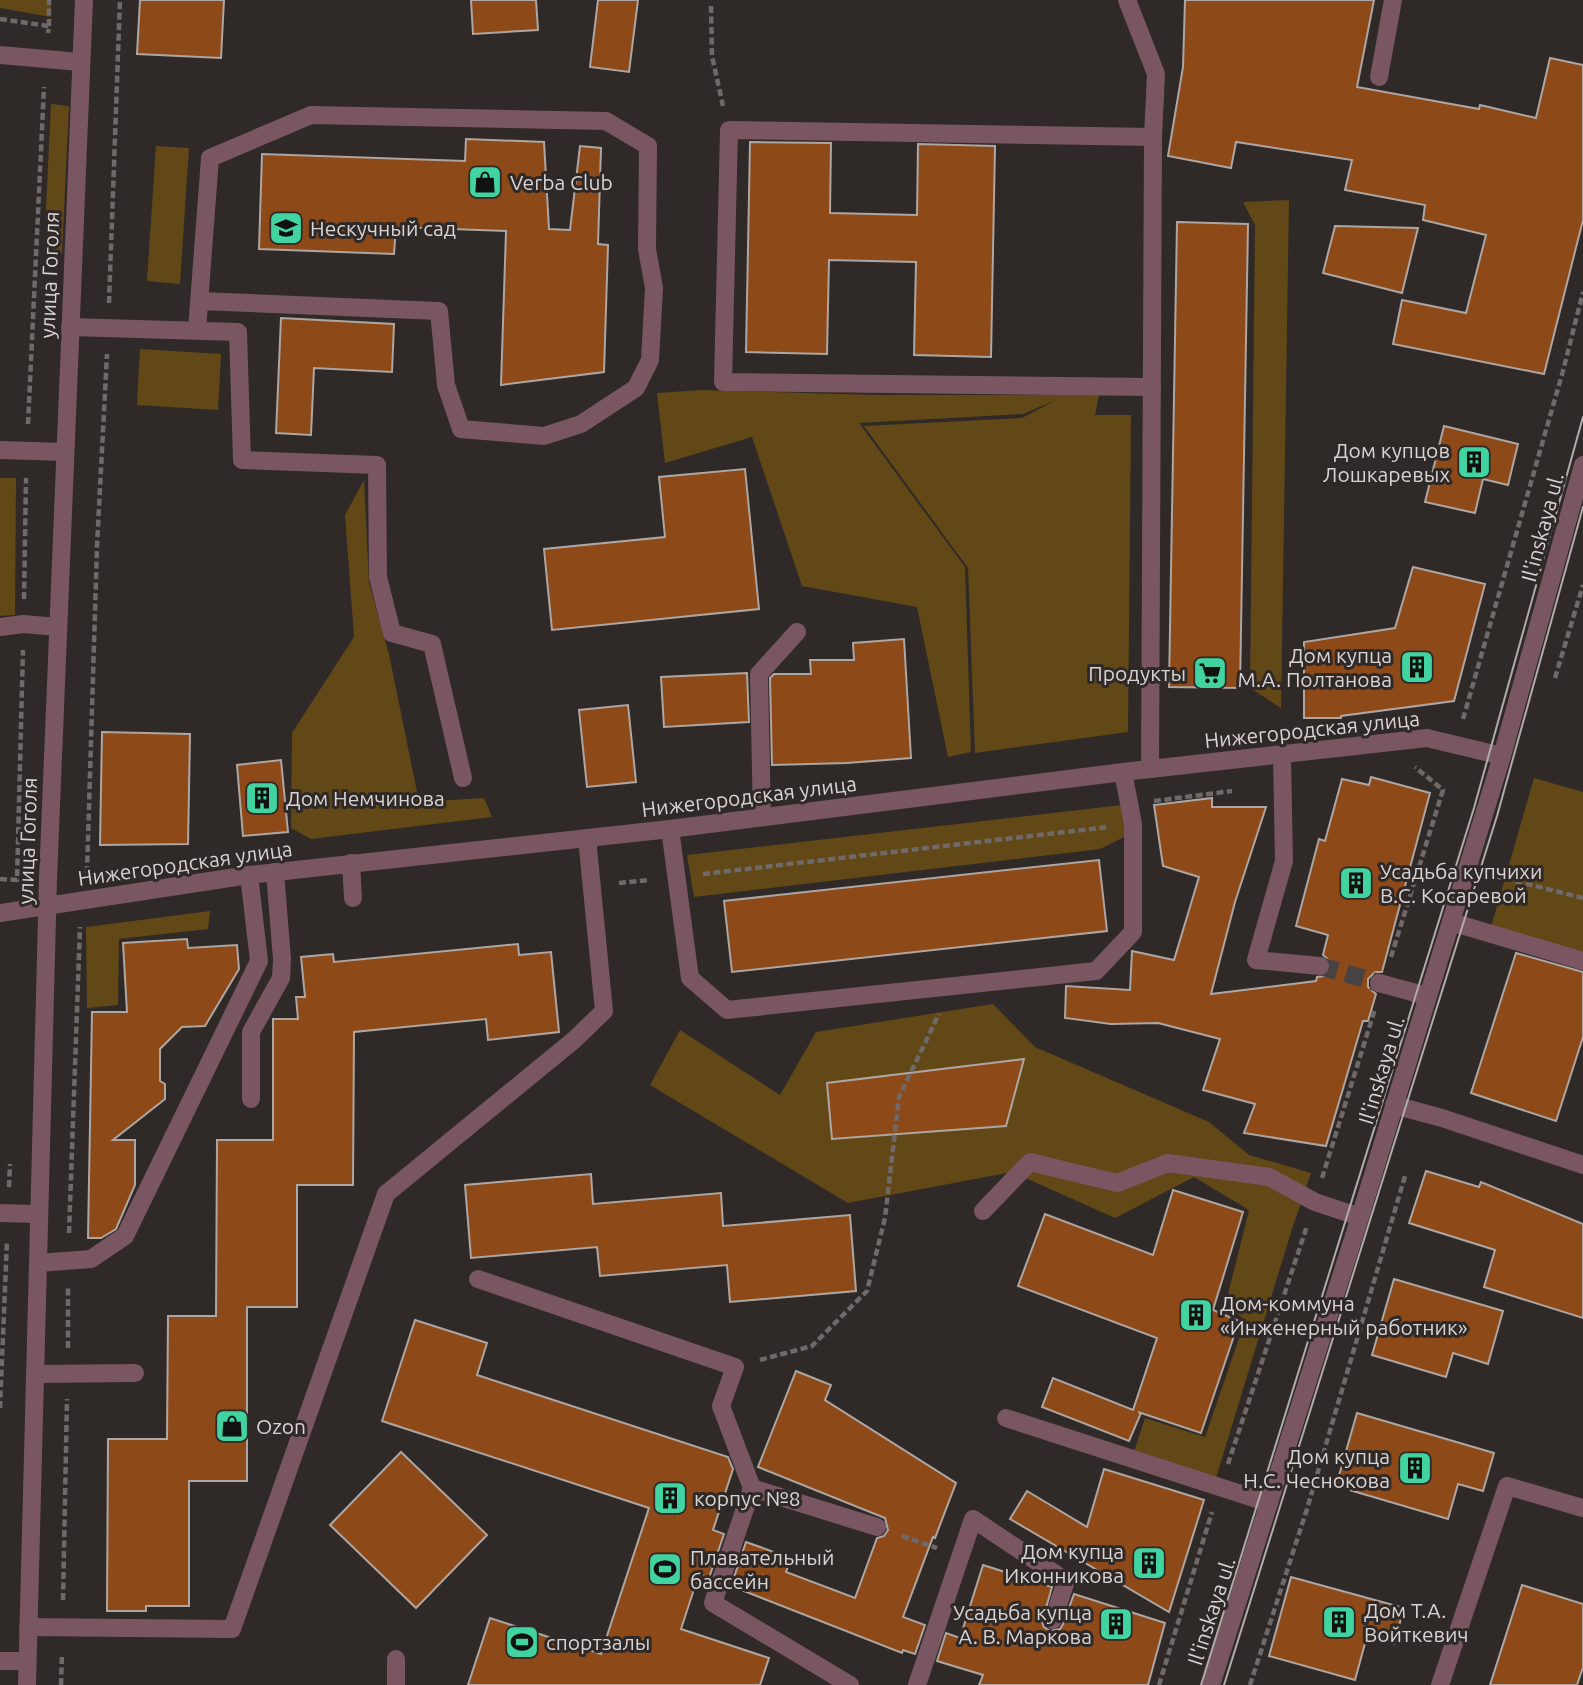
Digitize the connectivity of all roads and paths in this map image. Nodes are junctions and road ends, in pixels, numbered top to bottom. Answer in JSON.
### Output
{"nodes":[{"id":1,"x":49,"y":0,"type":"edge"},
{"id":2,"x":84,"y":0,"type":"edge"},
{"id":3,"x":120,"y":0,"type":"edge"},
{"id":4,"x":1127,"y":0,"type":"edge"},
{"id":5,"x":1393,"y":0,"type":"edge"},
{"id":6,"x":711,"y":6,"type":"dead end"},
{"id":7,"x":49,"y":26,"type":"dead end"},
{"id":8,"x":0,"y":55,"type":"edge"},
{"id":9,"x":80,"y":62,"type":"junction"},
{"id":10,"x":1379,"y":77,"type":"dead end"},
{"id":11,"x":729,"y":130,"type":"junction"},
{"id":12,"x":1153,"y":137,"type":"junction"},
{"id":13,"x":1583,"y":292,"type":"edge"},
{"id":14,"x":200,"y":301,"type":"junction"},
{"id":15,"x":70,"y":327,"type":"junction"},
{"id":16,"x":108,"y":329,"type":"junction"},
{"id":17,"x":197,"y":330,"type":"junction"},
{"id":18,"x":1152,"y":387,"type":"junction"},
{"id":19,"x":0,"y":450,"type":"edge"},
{"id":20,"x":65,"y":452,"type":"junction"},
{"id":21,"x":1583,"y":465,"type":"edge"},
{"id":22,"x":1575,"y":526,"type":"edge"},
{"id":23,"x":0,"y":626,"type":"edge"},
{"id":24,"x":58,"y":627,"type":"junction"},
{"id":25,"x":797,"y":632,"type":"dead end"},
{"id":26,"x":1462,"y":722,"type":"dead end"},
{"id":27,"x":1282,"y":755,"type":"junction"},
{"id":28,"x":1502,"y":756,"type":"junction"},
{"id":29,"x":1150,"y":769,"type":"junction"},
{"id":30,"x":1124,"y":772,"type":"junction"},
{"id":31,"x":463,"y":778,"type":"dead end"},
{"id":32,"x":1443,"y":790,"type":"dead end"},
{"id":33,"x":762,"y":817,"type":"junction"},
{"id":34,"x":1133,"y":824,"type":"junction"},
{"id":35,"x":670,"y":829,"type":"junction"},
{"id":36,"x":587,"y":838,"type":"junction"},
{"id":37,"x":351,"y":863,"type":"junction"},
{"id":38,"x":275,"y":872,"type":"junction"},
{"id":39,"x":87,"y":874,"type":"dead end"},
{"id":40,"x":249,"y":875,"type":"junction"},
{"id":41,"x":1495,"y":876,"type":"dead end"},
{"id":42,"x":676,"y":877,"type":"junction"},
{"id":43,"x":0,"y":879,"type":"edge"},
{"id":44,"x":18,"y":880,"type":"dead end"},
{"id":45,"x":592,"y":886,"type":"junction"},
{"id":46,"x":354,"y":898,"type":"dead end"},
{"id":47,"x":1583,"y":898,"type":"edge"},
{"id":48,"x":47,"y":907,"type":"junction"},
{"id":49,"x":0,"y":913,"type":"edge"},
{"id":50,"x":1451,"y":922,"type":"junction"},
{"id":51,"x":1583,"y":961,"type":"edge"},
{"id":52,"x":1320,"y":966,"type":"tunnel mouth"},
{"id":53,"x":1381,"y":983,"type":"junction"},
{"id":54,"x":952,"y":986,"type":"junction"},
{"id":55,"x":1427,"y":996,"type":"junction"},
{"id":56,"x":250,"y":1099,"type":"dead end"},
{"id":57,"x":1394,"y":1105,"type":"junction"},
{"id":58,"x":10,"y":1158,"type":"dead end"},
{"id":59,"x":1583,"y":1165,"type":"edge"},
{"id":60,"x":1315,"y":1202,"type":"junction"},
{"id":61,"x":983,"y":1211,"type":"dead end"},
{"id":62,"x":4,"y":1213,"type":"edge"},
{"id":63,"x":39,"y":1214,"type":"junction"},
{"id":64,"x":1360,"y":1217,"type":"junction"},
{"id":65,"x":38,"y":1263,"type":"junction"},
{"id":66,"x":478,"y":1279,"type":"dead end"},
{"id":67,"x":735,"y":1367,"type":"junction"},
{"id":68,"x":135,"y":1373,"type":"dead end"},
{"id":69,"x":35,"y":1374,"type":"junction"},
{"id":70,"x":67,"y":1374,"type":"junction"},
{"id":71,"x":0,"y":1408,"type":"edge"},
{"id":72,"x":1006,"y":1418,"type":"dead end"},
{"id":73,"x":1220,"y":1486,"type":"junction"},
{"id":74,"x":751,"y":1488,"type":"junction"},
{"id":75,"x":1269,"y":1503,"type":"junction"},
{"id":76,"x":1583,"y":1508,"type":"edge"},
{"id":77,"x":877,"y":1527,"type":"joint"},
{"id":78,"x":961,"y":1556,"type":"junction"},
{"id":79,"x":1053,"y":1620,"type":"dead end"},
{"id":80,"x":28,"y":1627,"type":"junction"},
{"id":81,"x":62,"y":1628,"type":"junction"},
{"id":82,"x":396,"y":1659,"type":"dead end"},
{"id":83,"x":0,"y":1661,"type":"edge"},
{"id":84,"x":27,"y":1661,"type":"junction"},
{"id":85,"x":27,"y":1685,"type":"edge"},
{"id":86,"x":61,"y":1685,"type":"edge"},
{"id":87,"x":396,"y":1685,"type":"edge"},
{"id":88,"x":850,"y":1685,"type":"edge"},
{"id":89,"x":918,"y":1685,"type":"edge"},
{"id":90,"x":1159,"y":1685,"type":"edge"},
{"id":91,"x":1211,"y":1685,"type":"edge"},
{"id":92,"x":1440,"y":1685,"type":"edge"}],
"edges":[{"from":1,"to":7,"type":"path"},
{"from":2,"to":9,"type":"street","name":"улица Гоголя"},
{"from":3,"to":16,"type":"path"},
{"from":4,"to":12,"type":"street"},
{"from":5,"to":10,"type":"street"},
{"from":6,"to":11,"type":"path"},
{"from":8,"to":9,"type":"street"},
{"from":9,"to":15,"type":"street","name":"улица Гоголя"},
{"from":11,"to":12,"type":"street"},
{"from":11,"to":18,"type":"street"},
{"from":12,"to":18,"type":"street"},
{"from":13,"to":26,"type":"path"},
{"from":14,"to":14,"type":"street"},
{"from":14,"to":17,"type":"street"},
{"from":15,"to":16,"type":"street"},
{"from":15,"to":20,"type":"street","name":"улица Гоголя"},
{"from":16,"to":17,"type":"street"},
{"from":16,"to":39,"type":"path"},
{"from":17,"to":31,"type":"street"},
{"from":18,"to":29,"type":"street"},
{"from":19,"to":20,"type":"street"},
{"from":20,"to":24,"type":"street","name":"улица Гоголя"},
{"from":21,"to":22,"type":"street","name":"Il'inskaya ul."},
{"from":22,"to":28,"type":"street","name":"Il'inskaya ul."},
{"from":23,"to":24,"type":"street"},
{"from":24,"to":48,"type":"street","name":"улица Гоголя"},
{"from":25,"to":33,"type":"street"},
{"from":27,"to":28,"type":"street","name":"Нижегородская улица"},
{"from":27,"to":29,"type":"street","name":"Нижегородская улица"},
{"from":27,"to":52,"type":"street"},
{"from":28,"to":50,"type":"street","name":"Il'inskaya ul."},
{"from":29,"to":30,"type":"street","name":"Нижегородская улица"},
{"from":30,"to":33,"type":"street","name":"Нижегородская улица"},
{"from":30,"to":34,"type":"street"},
{"from":32,"to":53,"type":"path"},
{"from":33,"to":35,"type":"street","name":"Нижегородская улица"},
{"from":34,"to":42,"type":"path"},
{"from":34,"to":54,"type":"street"},
{"from":35,"to":36,"type":"street","name":"Нижегородская улица"},
{"from":35,"to":42,"type":"street"},
{"from":36,"to":37,"type":"street","name":"Нижегородская улица"},
{"from":36,"to":45,"type":"street"},
{"from":37,"to":38,"type":"street","name":"Нижегородская улица"},
{"from":37,"to":46,"type":"street"},
{"from":38,"to":40,"type":"street","name":"Нижегородская улица"},
{"from":38,"to":56,"type":"street"},
{"from":40,"to":48,"type":"street","name":"Нижегородская улица"},
{"from":40,"to":65,"type":"street"},
{"from":41,"to":47,"type":"path"},
{"from":42,"to":45,"type":"path"},
{"from":42,"to":54,"type":"street"},
{"from":43,"to":44,"type":"path"},
{"from":45,"to":81,"type":"street"},
{"from":48,"to":49,"type":"street","name":"Нижегородская улица"},
{"from":48,"to":63,"type":"street","name":"улица Гоголя"},
{"from":50,"to":51,"type":"street"},
{"from":50,"to":55,"type":"street","name":"Il'inskaya ul."},
{"from":53,"to":55,"type":"street"},
{"from":53,"to":60,"type":"path"},
{"from":54,"to":67,"type":"path"},
{"from":55,"to":57,"type":"street","name":"Il'inskaya ul."},
{"from":57,"to":59,"type":"street"},
{"from":57,"to":64,"type":"street","name":"Il'inskaya ul."},
{"from":58,"to":62,"type":"path"},
{"from":60,"to":61,"type":"street"},
{"from":60,"to":64,"type":"street"},
{"from":60,"to":73,"type":"path"},
{"from":62,"to":63,"type":"street"},
{"from":62,"to":71,"type":"path"},
{"from":63,"to":65,"type":"street","name":"улица Гоголя"},
{"from":64,"to":75,"type":"street","name":"Il'inskaya ul."},
{"from":65,"to":69,"type":"street","name":"улица Гоголя"},
{"from":66,"to":67,"type":"street"},
{"from":67,"to":74,"type":"street"},
{"from":68,"to":70,"type":"street"},
{"from":69,"to":70,"type":"street"},
{"from":69,"to":80,"type":"street","name":"улица Гоголя"},
{"from":70,"to":81,"type":"path"},
{"from":72,"to":73,"type":"street"},
{"from":73,"to":75,"type":"street"},
{"from":73,"to":90,"type":"path"},
{"from":74,"to":77,"type":"street"},
{"from":74,"to":88,"type":"street"},
{"from":75,"to":91,"type":"street","name":"Il'inskaya ul."},
{"from":76,"to":92,"type":"street"},
{"from":77,"to":78,"type":"path"},
{"from":78,"to":79,"type":"street"},
{"from":78,"to":89,"type":"street"},
{"from":80,"to":81,"type":"street"},
{"from":80,"to":84,"type":"street","name":"улица Гоголя"},
{"from":81,"to":86,"type":"path"},
{"from":82,"to":87,"type":"street"},
{"from":83,"to":84,"type":"street"},
{"from":84,"to":85,"type":"street","name":"улица Гоголя"}]}
